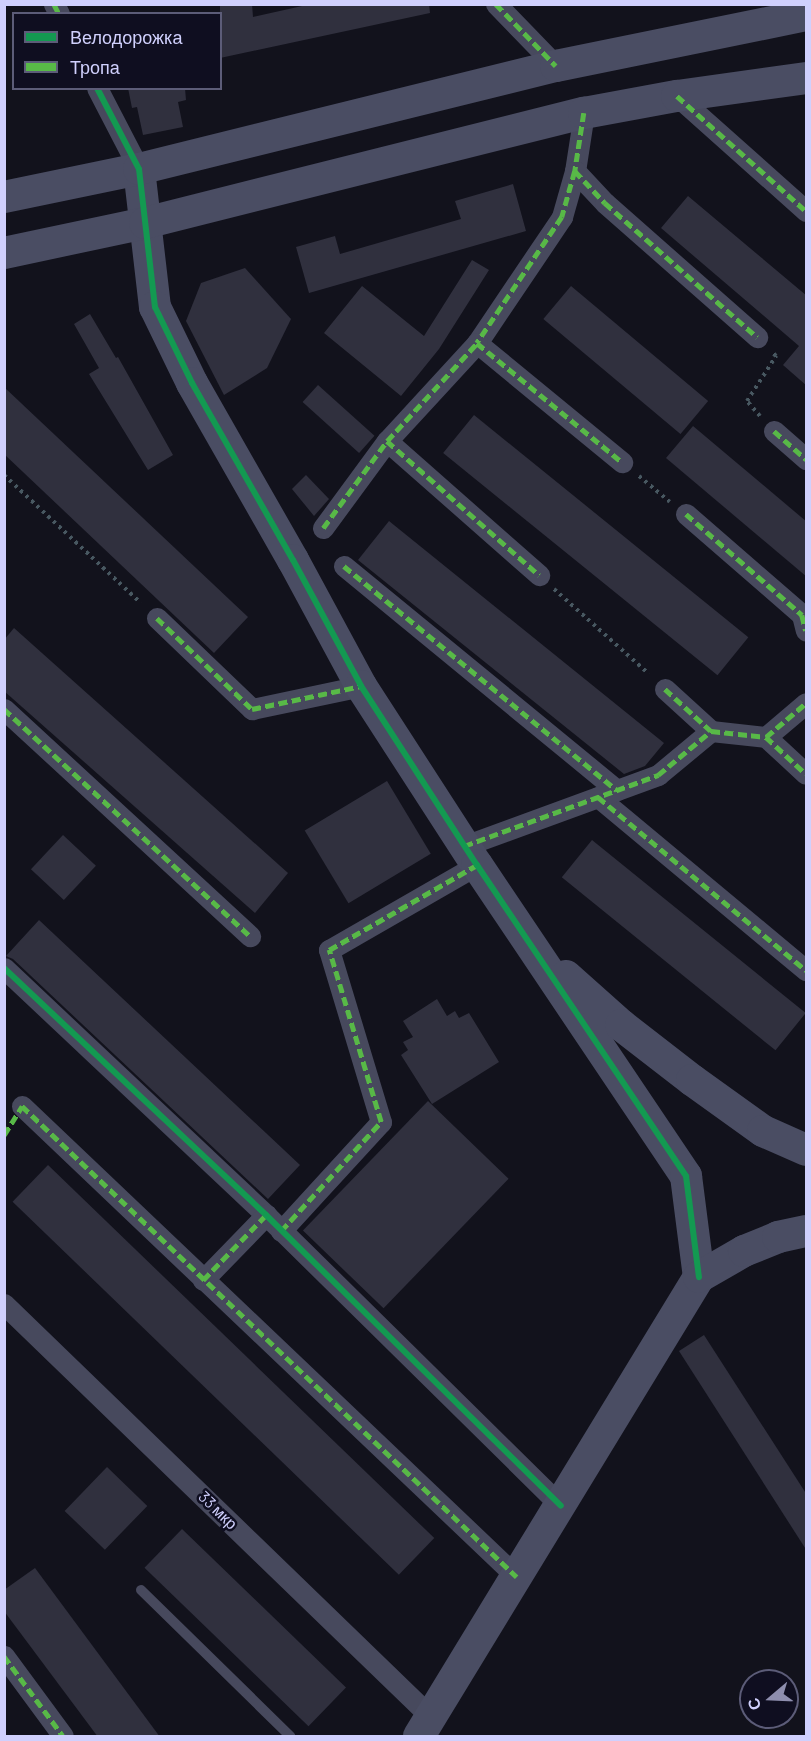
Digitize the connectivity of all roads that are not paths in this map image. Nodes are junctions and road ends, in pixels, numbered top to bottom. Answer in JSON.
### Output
{"nodes":[{"id":1,"x":495,"y":4,"type":"edge"},
{"id":2,"x":807,"y":15,"type":"edge"},
{"id":3,"x":556,"y":66,"type":"junction"},
{"id":4,"x":807,"y":78,"type":"edge"},
{"id":5,"x":98,"y":90,"type":"edge"},
{"id":6,"x":677,"y":96,"type":"junction"},
{"id":7,"x":584,"y":113,"type":"junction"},
{"id":8,"x":139,"y":169,"type":"junction"},
{"id":9,"x":575,"y":171,"type":"junction"},
{"id":10,"x":4,"y":197,"type":"edge"},
{"id":11,"x":807,"y":212,"type":"edge"},
{"id":12,"x":145,"y":223,"type":"junction"},
{"id":13,"x":4,"y":253,"type":"edge"},
{"id":14,"x":757,"y":337,"type":"road end"},
{"id":15,"x":477,"y":343,"type":"junction"},
{"id":16,"x":774,"y":431,"type":"road end"},
{"id":17,"x":387,"y":441,"type":"junction"},
{"id":18,"x":807,"y":459,"type":"edge"},
{"id":19,"x":622,"y":462,"type":"road end"},
{"id":20,"x":686,"y":514,"type":"road end"},
{"id":21,"x":323,"y":528,"type":"dead end"},
{"id":22,"x":344,"y":566,"type":"dead end"},
{"id":23,"x":539,"y":575,"type":"road end"},
{"id":24,"x":157,"y":618,"type":"road end"},
{"id":25,"x":805,"y":619,"type":"edge"},
{"id":26,"x":361,"y":686,"type":"junction"},
{"id":27,"x":665,"y":689,"type":"road end"},
{"id":28,"x":807,"y":704,"type":"edge"},
{"id":29,"x":4,"y":709,"type":"edge"},
{"id":30,"x":711,"y":731,"type":"junction"},
{"id":31,"x":766,"y":737,"type":"junction"},
{"id":32,"x":807,"y":774,"type":"edge"},
{"id":33,"x":607,"y":793,"type":"junction"},
{"id":34,"x":470,"y":856,"type":"junction"},
{"id":35,"x":250,"y":936,"type":"dead end"},
{"id":36,"x":4,"y":968,"type":"edge"},
{"id":37,"x":807,"y":970,"type":"edge"},
{"id":38,"x":22,"y":1106,"type":"dead end"},
{"id":39,"x":807,"y":1150,"type":"edge"},
{"id":40,"x":266,"y":1215,"type":"junction"},
{"id":41,"x":281,"y":1231,"type":"junction"},
{"id":42,"x":807,"y":1231,"type":"edge"},
{"id":43,"x":699,"y":1277,"type":"junction"},
{"id":44,"x":203,"y":1280,"type":"junction"},
{"id":45,"x":4,"y":1304,"type":"edge"},
{"id":46,"x":561,"y":1506,"type":"junction"},
{"id":47,"x":517,"y":1577,"type":"junction"},
{"id":48,"x":141,"y":1590,"type":"dead end"},
{"id":49,"x":4,"y":1656,"type":"edge"},
{"id":50,"x":425,"y":1727,"type":"edge"},
{"id":51,"x":63,"y":1737,"type":"edge"},
{"id":52,"x":290,"y":1737,"type":"edge"}],
"edges":[{"from":1,"to":3,"type":"street"},
{"from":2,"to":3,"type":"street"},
{"from":3,"to":8,"type":"street"},
{"from":4,"to":6,"type":"street"},
{"from":5,"to":8,"type":"street"},
{"from":6,"to":7,"type":"street"},
{"from":6,"to":11,"type":"street"},
{"from":7,"to":9,"type":"street"},
{"from":7,"to":12,"type":"street"},
{"from":8,"to":10,"type":"street"},
{"from":8,"to":12,"type":"street"},
{"from":9,"to":14,"type":"street"},
{"from":9,"to":15,"type":"street"},
{"from":12,"to":13,"type":"street"},
{"from":12,"to":26,"type":"street"},
{"from":15,"to":17,"type":"street"},
{"from":15,"to":19,"type":"street"},
{"from":16,"to":18,"type":"street"},
{"from":17,"to":21,"type":"street"},
{"from":17,"to":23,"type":"street"},
{"from":20,"to":25,"type":"street"},
{"from":22,"to":33,"type":"street"},
{"from":24,"to":26,"type":"street"},
{"from":26,"to":34,"type":"street"},
{"from":27,"to":30,"type":"street"},
{"from":28,"to":31,"type":"street"},
{"from":29,"to":35,"type":"street"},
{"from":30,"to":31,"type":"street"},
{"from":30,"to":33,"type":"street"},
{"from":31,"to":32,"type":"street"},
{"from":33,"to":34,"type":"street"},
{"from":33,"to":37,"type":"street"},
{"from":34,"to":39,"type":"street"},
{"from":34,"to":41,"type":"street"},
{"from":34,"to":43,"type":"street"},
{"from":36,"to":40,"type":"street"},
{"from":38,"to":44,"type":"street"},
{"from":40,"to":41,"type":"street"},
{"from":40,"to":44,"type":"street"},
{"from":41,"to":46,"type":"street"},
{"from":42,"to":43,"type":"street"},
{"from":43,"to":46,"type":"street"},
{"from":44,"to":47,"type":"street"},
{"from":45,"to":50,"type":"street","name":"33 мкр"},
{"from":46,"to":47,"type":"street"},
{"from":47,"to":50,"type":"street"},
{"from":48,"to":52,"type":"lane"},
{"from":49,"to":51,"type":"street"}]}
